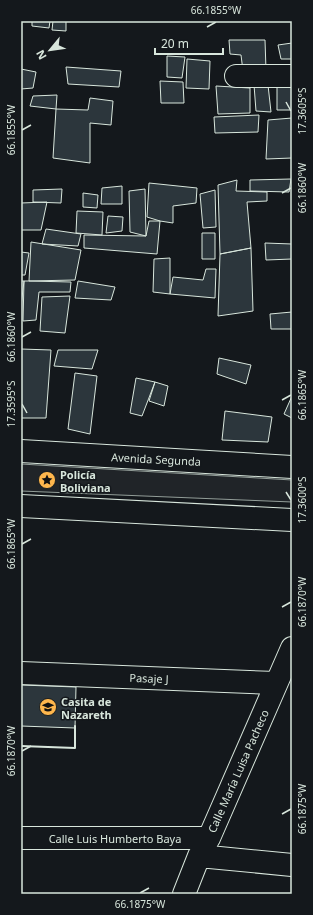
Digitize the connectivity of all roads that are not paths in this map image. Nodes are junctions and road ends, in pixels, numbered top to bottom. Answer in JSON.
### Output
{"nodes":[{"id":1,"x":236,"y":76,"type":"dead end"},
{"id":2,"x":292,"y":76,"type":"edge"},
{"id":3,"x":21,"y":451,"type":"edge"},
{"id":4,"x":292,"y":467,"type":"edge"},
{"id":5,"x":21,"y":506,"type":"edge"},
{"id":6,"x":292,"y":520,"type":"edge"},
{"id":7,"x":292,"y":648,"type":"edge"},
{"id":8,"x":21,"y":673,"type":"edge"},
{"id":9,"x":276,"y":683,"type":"junction"},
{"id":10,"x":21,"y":838,"type":"edge"},
{"id":11,"x":204,"y":847,"type":"junction"},
{"id":12,"x":292,"y":864,"type":"edge"},
{"id":13,"x":184,"y":894,"type":"edge"}],
"edges":[{"from":1,"to":2,"type":"street"},
{"from":3,"to":4,"type":"street","name":"Avenida Segunda"},
{"from":5,"to":6,"type":"street"},
{"from":7,"to":9,"type":"street","name":"Calle María Luisa Pacheco"},
{"from":8,"to":9,"type":"street","name":"Pasaje J"},
{"from":9,"to":11,"type":"street","name":"Calle María Luisa Pacheco"},
{"from":10,"to":11,"type":"street","name":"Calle Luis Humberto Baya"},
{"from":11,"to":12,"type":"street","name":"Calle Luis Humberto Baya"},
{"from":11,"to":13,"type":"street","name":"Calle María Luisa Pacheco"}]}
